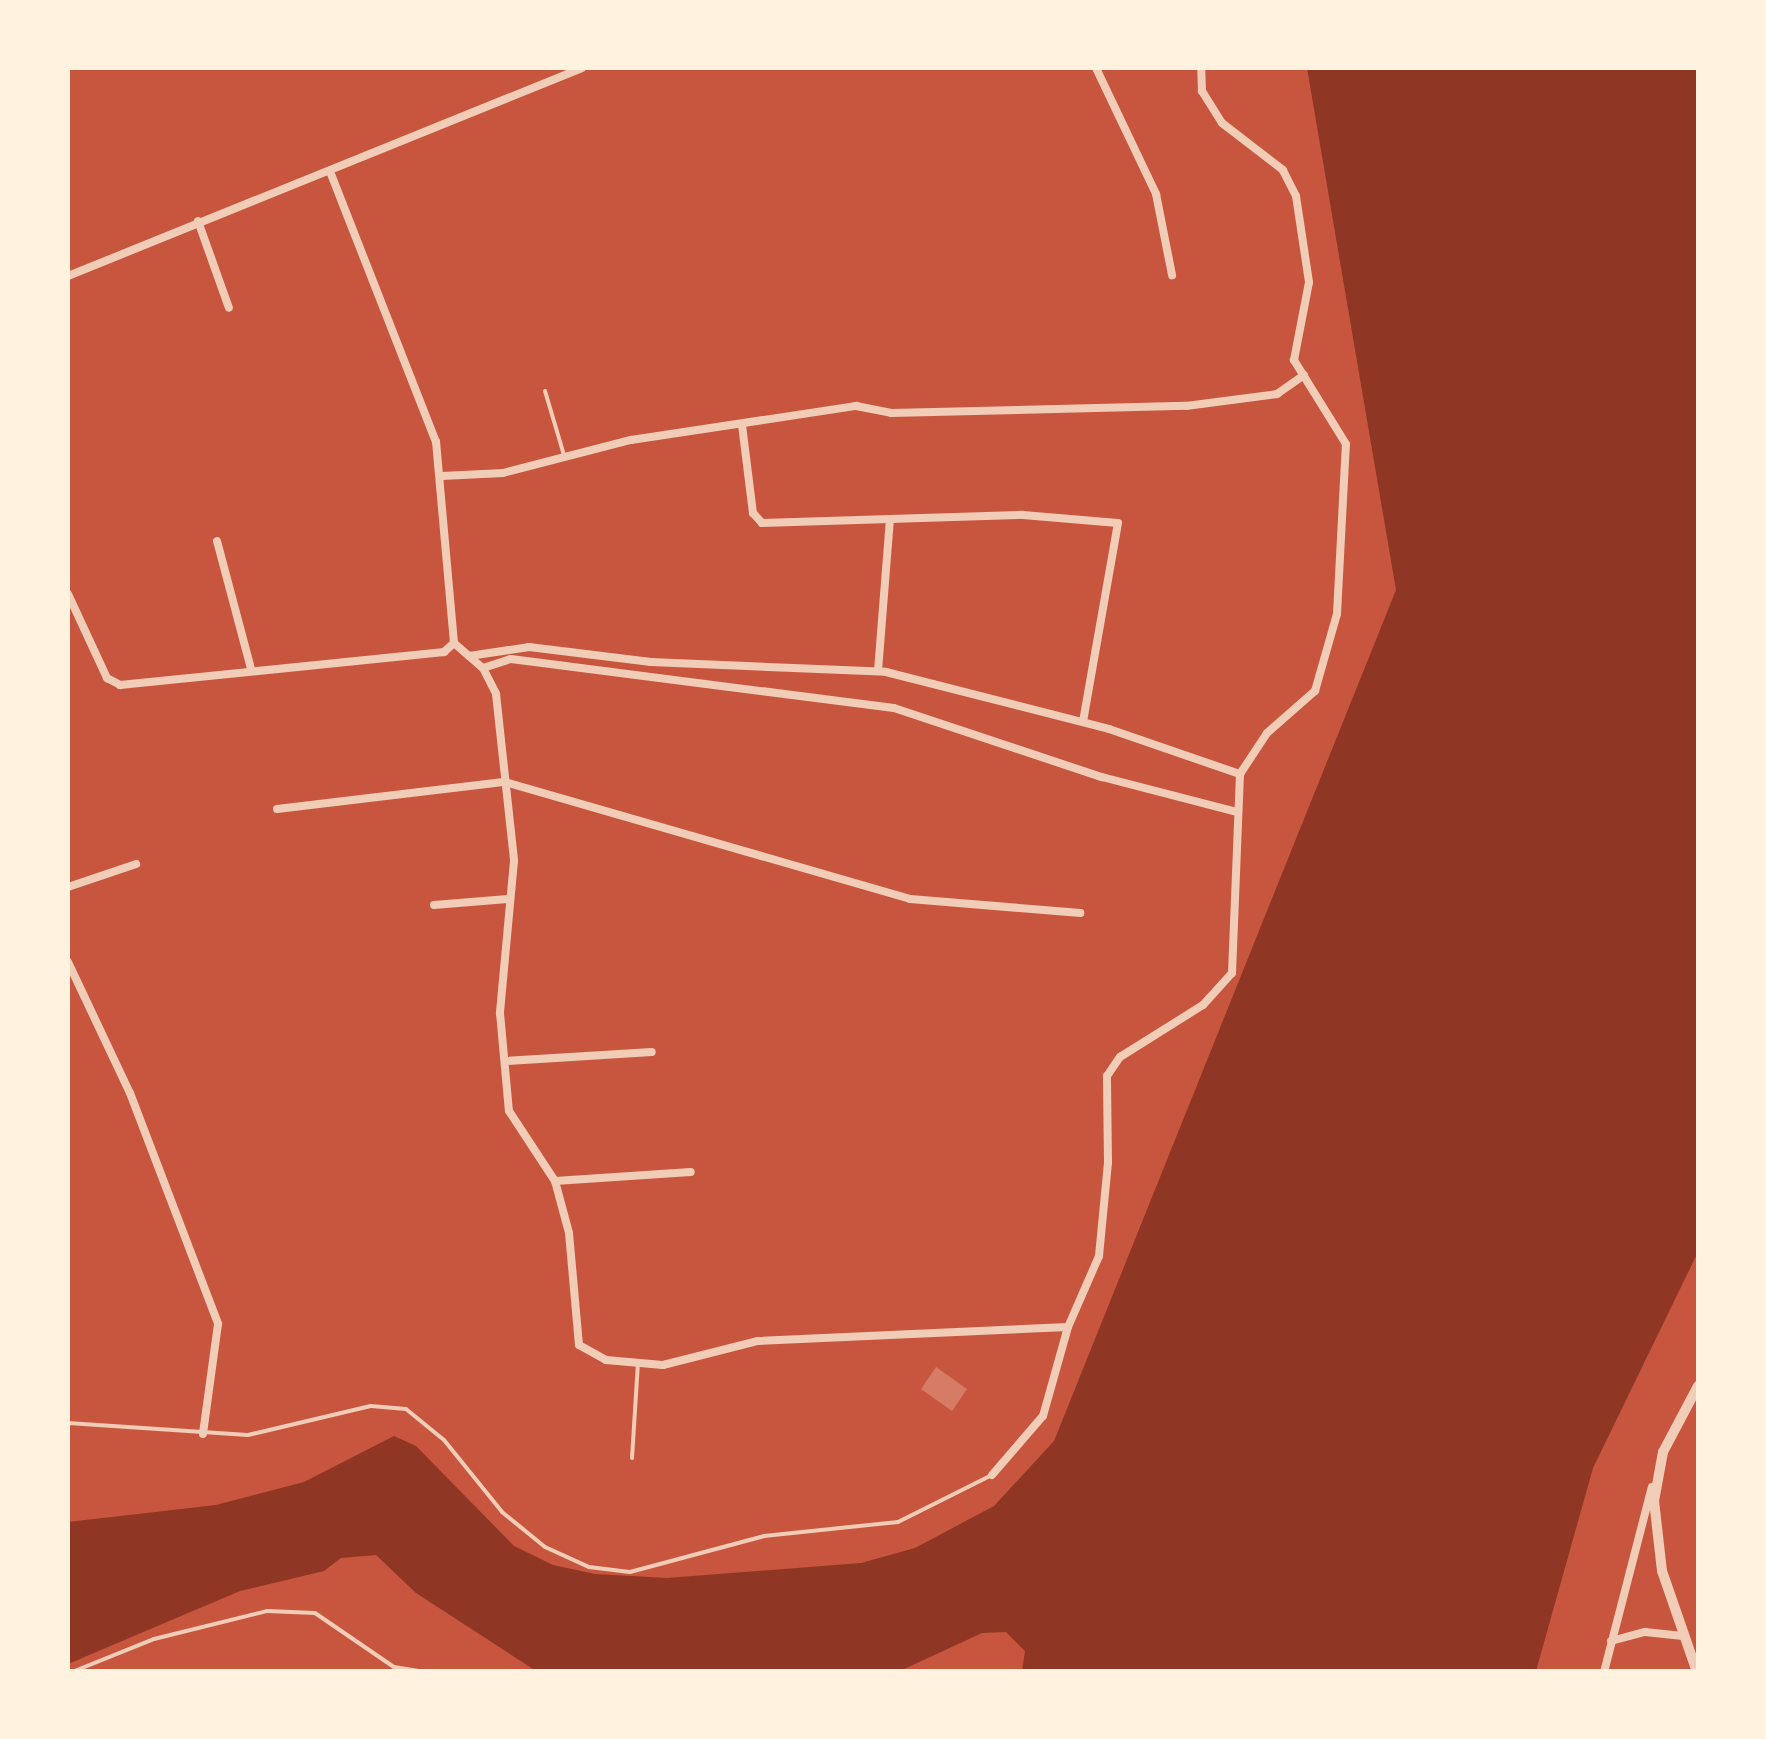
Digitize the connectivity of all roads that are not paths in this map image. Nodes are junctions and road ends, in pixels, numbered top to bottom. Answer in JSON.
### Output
{"nodes":[{"id":1,"x":582,"y":68,"type":"edge"},
{"id":2,"x":1096,"y":68,"type":"edge"},
{"id":3,"x":1201,"y":68,"type":"edge"},
{"id":4,"x":330,"y":171,"type":"junction"},
{"id":5,"x":198,"y":221,"type":"junction"},
{"id":6,"x":1172,"y":275,"type":"dead end"},
{"id":7,"x":68,"y":276,"type":"edge"},
{"id":8,"x":229,"y":308,"type":"dead end"},
{"id":9,"x":1304,"y":374,"type":"junction"},
{"id":10,"x":545,"y":392,"type":"dead end"},
{"id":11,"x":742,"y":425,"type":"junction"},
{"id":12,"x":564,"y":455,"type":"junction"},
{"id":13,"x":442,"y":476,"type":"junction"},
{"id":14,"x":890,"y":520,"type":"junction"},
{"id":15,"x":217,"y":541,"type":"dead end"},
{"id":16,"x":68,"y":594,"type":"edge"},
{"id":17,"x":454,"y":642,"type":"junction"},
{"id":18,"x":469,"y":656,"type":"junction"},
{"id":19,"x":482,"y":668,"type":"junction"},
{"id":20,"x":252,"y":670,"type":"junction"},
{"id":21,"x":878,"y":672,"type":"junction"},
{"id":22,"x":1084,"y":721,"type":"junction"},
{"id":23,"x":1240,"y":774,"type":"junction"},
{"id":24,"x":505,"y":782,"type":"junction"},
{"id":25,"x":276,"y":808,"type":"dead end"},
{"id":26,"x":1237,"y":812,"type":"junction"},
{"id":27,"x":136,"y":864,"type":"dead end"},
{"id":28,"x":68,"y":887,"type":"edge"},
{"id":29,"x":508,"y":898,"type":"junction"},
{"id":30,"x":434,"y":905,"type":"dead end"},
{"id":31,"x":1080,"y":913,"type":"dead end"},
{"id":32,"x":68,"y":962,"type":"edge"},
{"id":33,"x":652,"y":1052,"type":"dead end"},
{"id":34,"x":506,"y":1062,"type":"junction"},
{"id":35,"x":691,"y":1172,"type":"dead end"},
{"id":36,"x":555,"y":1180,"type":"junction"},
{"id":37,"x":1068,"y":1327,"type":"junction"},
{"id":38,"x":638,"y":1363,"type":"junction"},
{"id":39,"x":1698,"y":1386,"type":"edge"},
{"id":40,"x":68,"y":1424,"type":"edge"},
{"id":41,"x":202,"y":1434,"type":"junction"},
{"id":42,"x":632,"y":1458,"type":"dead end"},
{"id":43,"x":1656,"y":1473,"type":"junction"},
{"id":44,"x":992,"y":1475,"type":"joint"},
{"id":45,"x":1683,"y":1636,"type":"junction"},
{"id":46,"x":1611,"y":1641,"type":"junction"},
{"id":47,"x":72,"y":1672,"type":"edge"},
{"id":48,"x":427,"y":1672,"type":"edge"},
{"id":49,"x":1604,"y":1672,"type":"edge"},
{"id":50,"x":1696,"y":1672,"type":"edge"}],
"edges":[{"from":1,"to":4,"type":"street"},
{"from":2,"to":6,"type":"street"},
{"from":3,"to":9,"type":"street"},
{"from":4,"to":5,"type":"street"},
{"from":4,"to":13,"type":"street"},
{"from":5,"to":7,"type":"street"},
{"from":5,"to":8,"type":"street"},
{"from":9,"to":11,"type":"street"},
{"from":9,"to":23,"type":"street"},
{"from":10,"to":12,"type":"lane"},
{"from":11,"to":12,"type":"street"},
{"from":11,"to":14,"type":"street"},
{"from":12,"to":13,"type":"street"},
{"from":13,"to":17,"type":"street"},
{"from":14,"to":21,"type":"street"},
{"from":14,"to":22,"type":"street"},
{"from":15,"to":20,"type":"street"},
{"from":16,"to":20,"type":"street"},
{"from":17,"to":18,"type":"street"},
{"from":17,"to":20,"type":"street"},
{"from":18,"to":19,"type":"street"},
{"from":18,"to":21,"type":"street"},
{"from":19,"to":24,"type":"street"},
{"from":19,"to":26,"type":"street"},
{"from":21,"to":22,"type":"street"},
{"from":22,"to":23,"type":"street"},
{"from":23,"to":26,"type":"street"},
{"from":24,"to":25,"type":"street"},
{"from":24,"to":29,"type":"street"},
{"from":24,"to":31,"type":"street"},
{"from":26,"to":37,"type":"street"},
{"from":27,"to":28,"type":"street"},
{"from":29,"to":30,"type":"street"},
{"from":29,"to":34,"type":"street"},
{"from":32,"to":41,"type":"street"},
{"from":33,"to":34,"type":"street"},
{"from":34,"to":36,"type":"street"},
{"from":35,"to":36,"type":"street"},
{"from":36,"to":38,"type":"street"},
{"from":37,"to":38,"type":"street"},
{"from":37,"to":44,"type":"street"},
{"from":38,"to":42,"type":"lane"},
{"from":39,"to":43,"type":"street"},
{"from":40,"to":41,"type":"lane"},
{"from":41,"to":44,"type":"lane"},
{"from":43,"to":45,"type":"street"},
{"from":43,"to":46,"type":"street"},
{"from":45,"to":46,"type":"street"},
{"from":45,"to":50,"type":"street"},
{"from":46,"to":49,"type":"street"},
{"from":47,"to":48,"type":"lane"}]}
